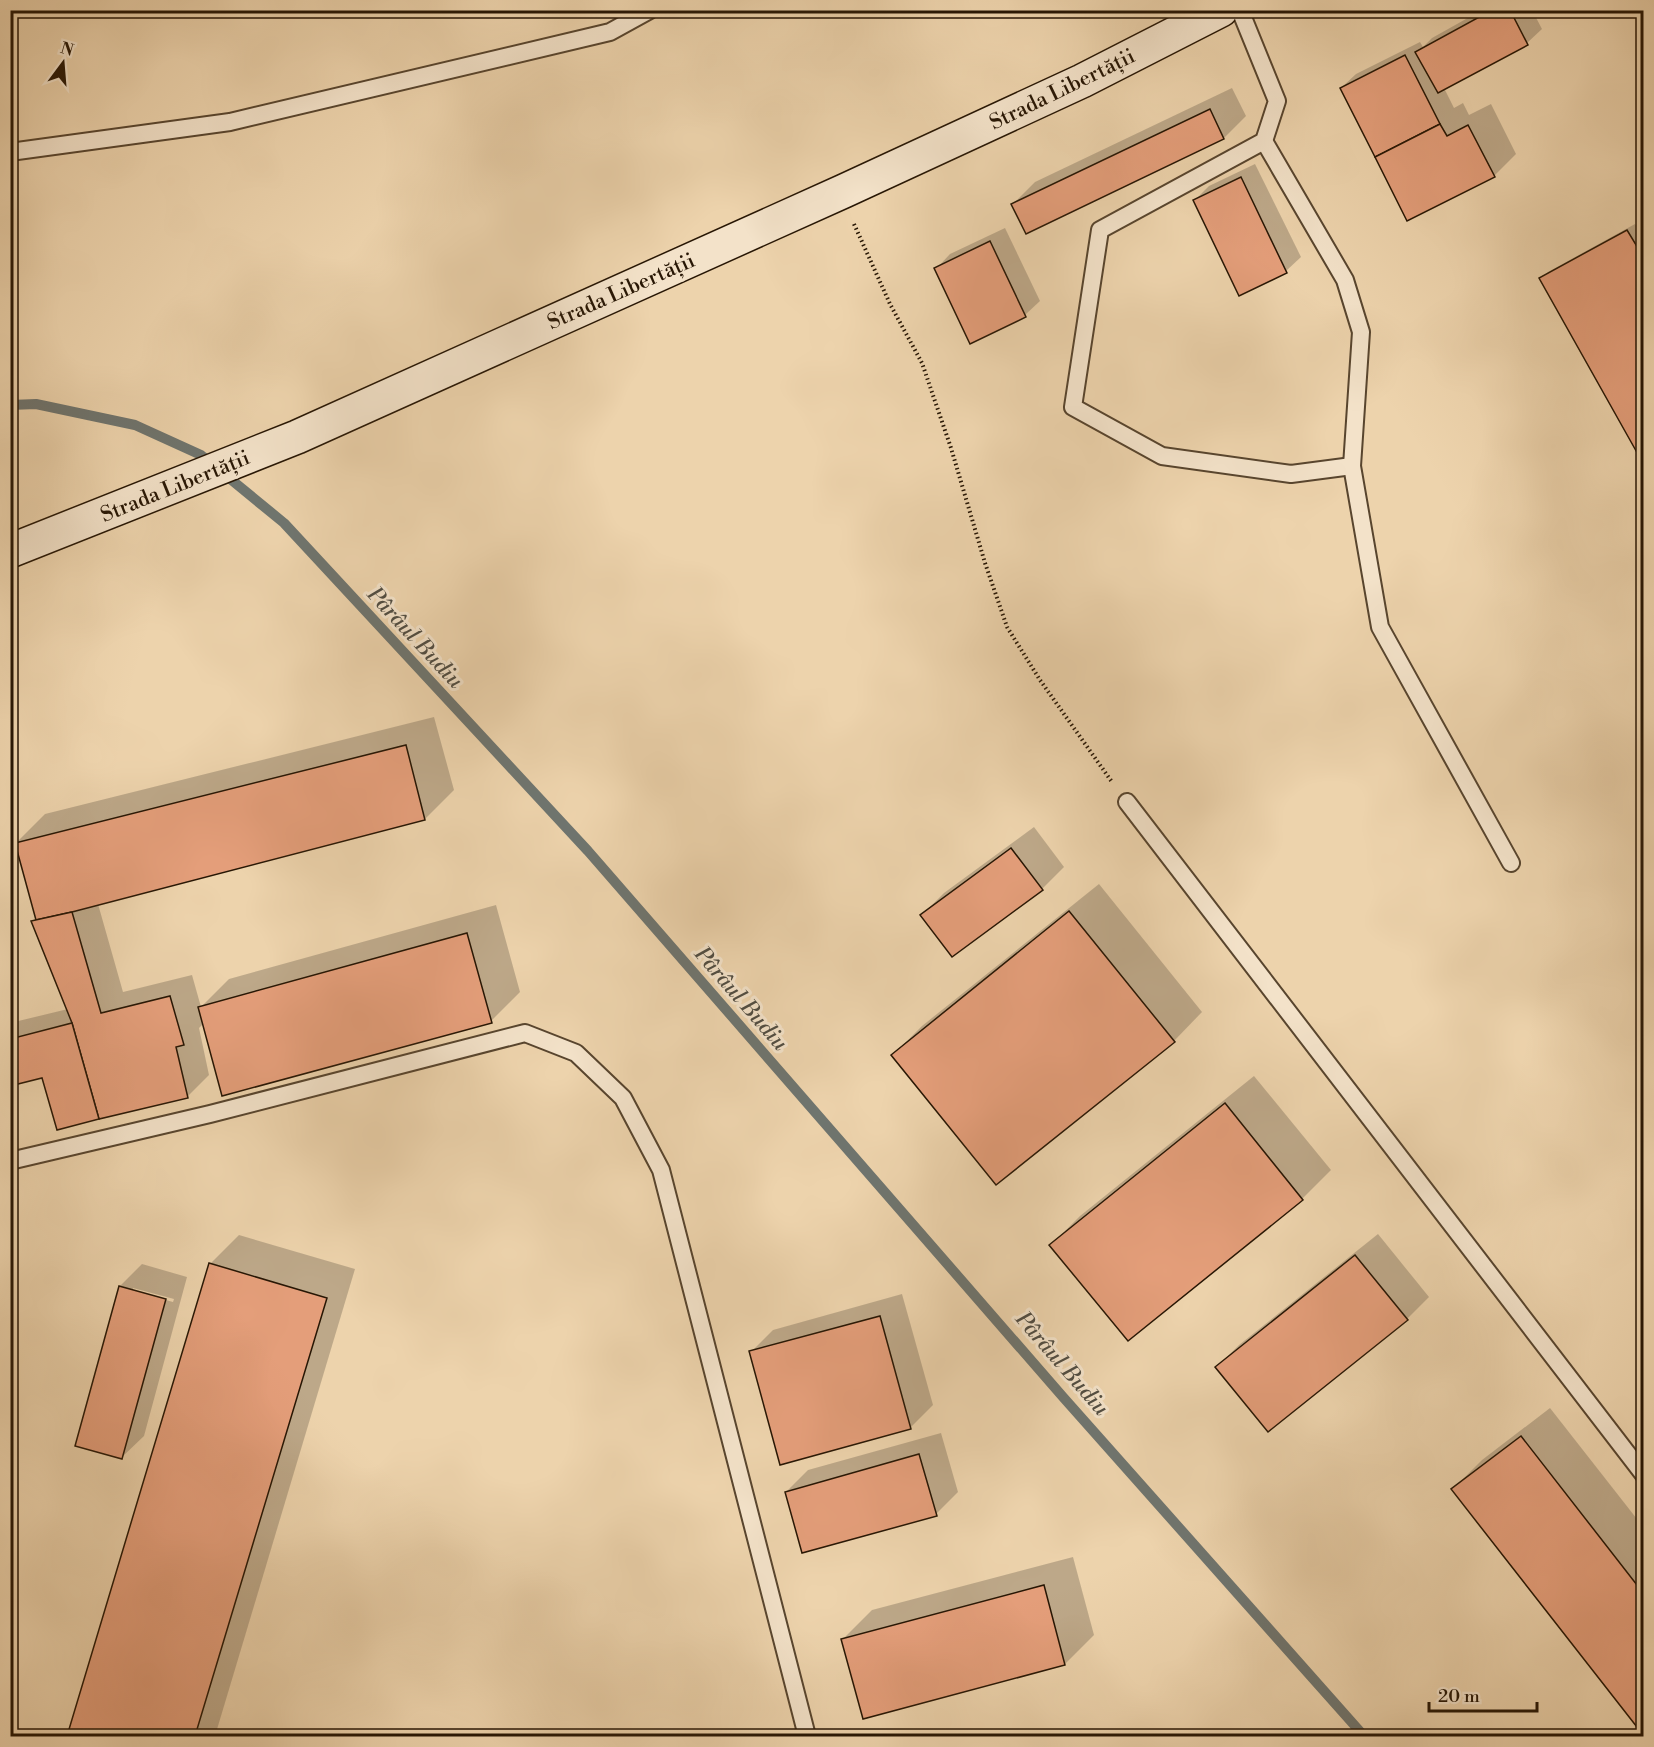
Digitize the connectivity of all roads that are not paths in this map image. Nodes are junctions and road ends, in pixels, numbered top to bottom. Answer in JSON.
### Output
{"nodes":[{"id":1,"x":650,"y":10,"type":"edge"},
{"id":2,"x":1221,"y":10,"type":"edge"},
{"id":3,"x":1240,"y":10,"type":"edge"},
{"id":4,"x":1264,"y":141,"type":"junction"},
{"id":5,"x":10,"y":152,"type":"edge"},
{"id":6,"x":1352,"y":466,"type":"junction"},
{"id":7,"x":10,"y":550,"type":"edge"},
{"id":8,"x":1127,"y":802,"type":"road end"},
{"id":9,"x":1511,"y":863,"type":"dead end"},
{"id":10,"x":10,"y":1161,"type":"edge"},
{"id":11,"x":1644,"y":1476,"type":"edge"},
{"id":12,"x":807,"y":1737,"type":"edge"}],
"edges":[{"from":1,"to":5,"type":"lane"},
{"from":2,"to":7,"type":"main road","name":"Strada Libertății"},
{"from":3,"to":4,"type":"lane"},
{"from":4,"to":6,"type":"lane"},
{"from":4,"to":6,"type":"lane"},
{"from":6,"to":9,"type":"lane"},
{"from":8,"to":11,"type":"lane"},
{"from":10,"to":12,"type":"lane"}]}
